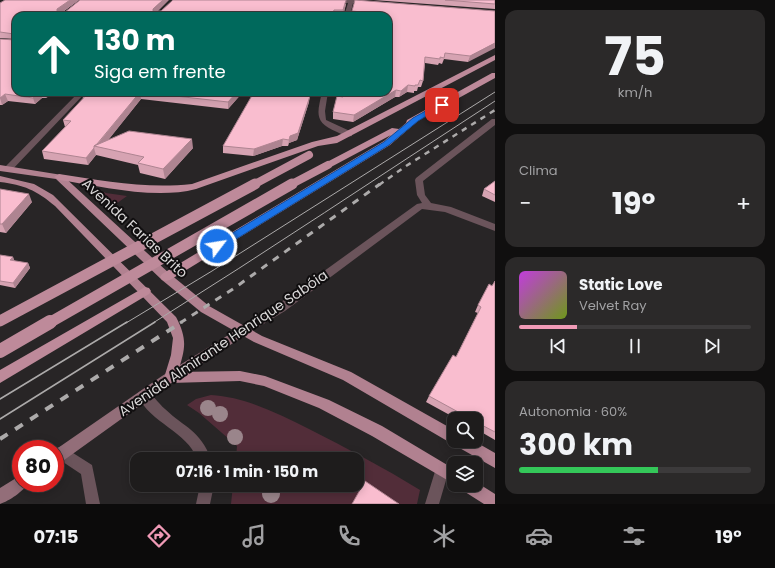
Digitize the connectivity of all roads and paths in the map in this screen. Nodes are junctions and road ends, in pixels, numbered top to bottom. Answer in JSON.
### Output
{"nodes":[{"id":1,"x":326,"y":0,"type":"edge"},
{"id":2,"x":351,"y":1,"type":"edge"},
{"id":3,"x":377,"y":4,"type":"edge"},
{"id":4,"x":348,"y":12,"type":"edge"},
{"id":5,"x":495,"y":57,"type":"edge"},
{"id":6,"x":495,"y":75,"type":"edge"},
{"id":7,"x":79,"y":96,"type":"edge"},
{"id":8,"x":324,"y":96,"type":"edge"},
{"id":9,"x":416,"y":119,"type":"junction"},
{"id":10,"x":495,"y":121,"type":"edge"},
{"id":11,"x":349,"y":134,"type":"junction"},
{"id":12,"x":340,"y":138,"type":"junction"},
{"id":13,"x":4,"y":168,"type":"edge"},
{"id":14,"x":59,"y":177,"type":"junction"},
{"id":15,"x":0,"y":178,"type":"edge"},
{"id":16,"x":428,"y":205,"type":"junction"},
{"id":17,"x":495,"y":228,"type":"edge"},
{"id":18,"x":166,"y":278,"type":"junction"},
{"id":19,"x":145,"y":291,"type":"junction"},
{"id":20,"x":0,"y":320,"type":"edge"},
{"id":21,"x":243,"y":332,"type":"junction"},
{"id":22,"x":0,"y":351,"type":"edge"},
{"id":23,"x":0,"y":377,"type":"edge"},
{"id":24,"x":170,"y":378,"type":"junction"},
{"id":25,"x":144,"y":396,"type":"junction"},
{"id":26,"x":447,"y":433,"type":"edge"},
{"id":27,"x":473,"y":448,"type":"edge"},
{"id":28,"x":64,"y":452,"type":"edge"},
{"id":29,"x":202,"y":452,"type":"edge"},
{"id":30,"x":64,"y":459,"type":"edge"},
{"id":31,"x":495,"y":461,"type":"edge"},
{"id":32,"x":447,"y":472,"type":"edge"},
{"id":33,"x":447,"y":475,"type":"edge"},
{"id":34,"x":12,"y":490,"type":"edge"},
{"id":35,"x":205,"y":492,"type":"edge"},
{"id":36,"x":479,"y":492,"type":"edge"},
{"id":37,"x":2,"y":499,"type":"edge"},
{"id":38,"x":495,"y":502,"type":"edge"},
{"id":39,"x":93,"y":504,"type":"edge"},
{"id":40,"x":203,"y":504,"type":"edge"},
{"id":41,"x":432,"y":504,"type":"edge"}],
"edges":[{"from":1,"to":2,"type":"street"},
{"from":2,"to":3,"type":"street"},
{"from":2,"to":4,"type":"street"},
{"from":5,"to":11,"type":"highway"},
{"from":6,"to":9,"type":"highway"},
{"from":7,"to":13,"type":"street"},
{"from":8,"to":11,"type":"street"},
{"from":9,"to":18,"type":"highway"},
{"from":9,"to":22,"type":"highway","bridge":true},
{"from":10,"to":16,"type":"street"},
{"from":11,"to":12,"type":"highway"},
{"from":12,"to":14,"type":"highway"},
{"from":12,"to":20,"type":"highway","bridge":true},
{"from":13,"to":14,"type":"main road"},
{"from":14,"to":18,"type":"main road","name":"Avenida Farias Brito"},
{"from":15,"to":19,"type":"main road"},
{"from":16,"to":17,"type":"street"},
{"from":16,"to":21,"type":"street","name":"Avenida Almirante Henrique Sabóia"},
{"from":18,"to":21,"type":"main road","name":"Avenida Farias Brito"},
{"from":19,"to":23,"type":"highway"},
{"from":19,"to":24,"type":"main road"},
{"from":21,"to":24,"type":"main road","name":"Avenida Almirante Henrique Sabóia"},
{"from":21,"to":26,"type":"main road","name":"Avenida Farias Brito"},
{"from":24,"to":25,"type":"main road","name":"Avenida Almirante Henrique Sabóia"},
{"from":24,"to":32,"type":"main road"},
{"from":25,"to":28,"type":"main road","name":"Avenida Almirante Henrique Sabóia"},
{"from":25,"to":29,"type":"street"},
{"from":27,"to":31,"type":"main road"},
{"from":30,"to":39,"type":"street"},
{"from":33,"to":41,"type":"street"},
{"from":34,"to":37,"type":"main road"},
{"from":35,"to":40,"type":"street"},
{"from":36,"to":38,"type":"main road"}]}
